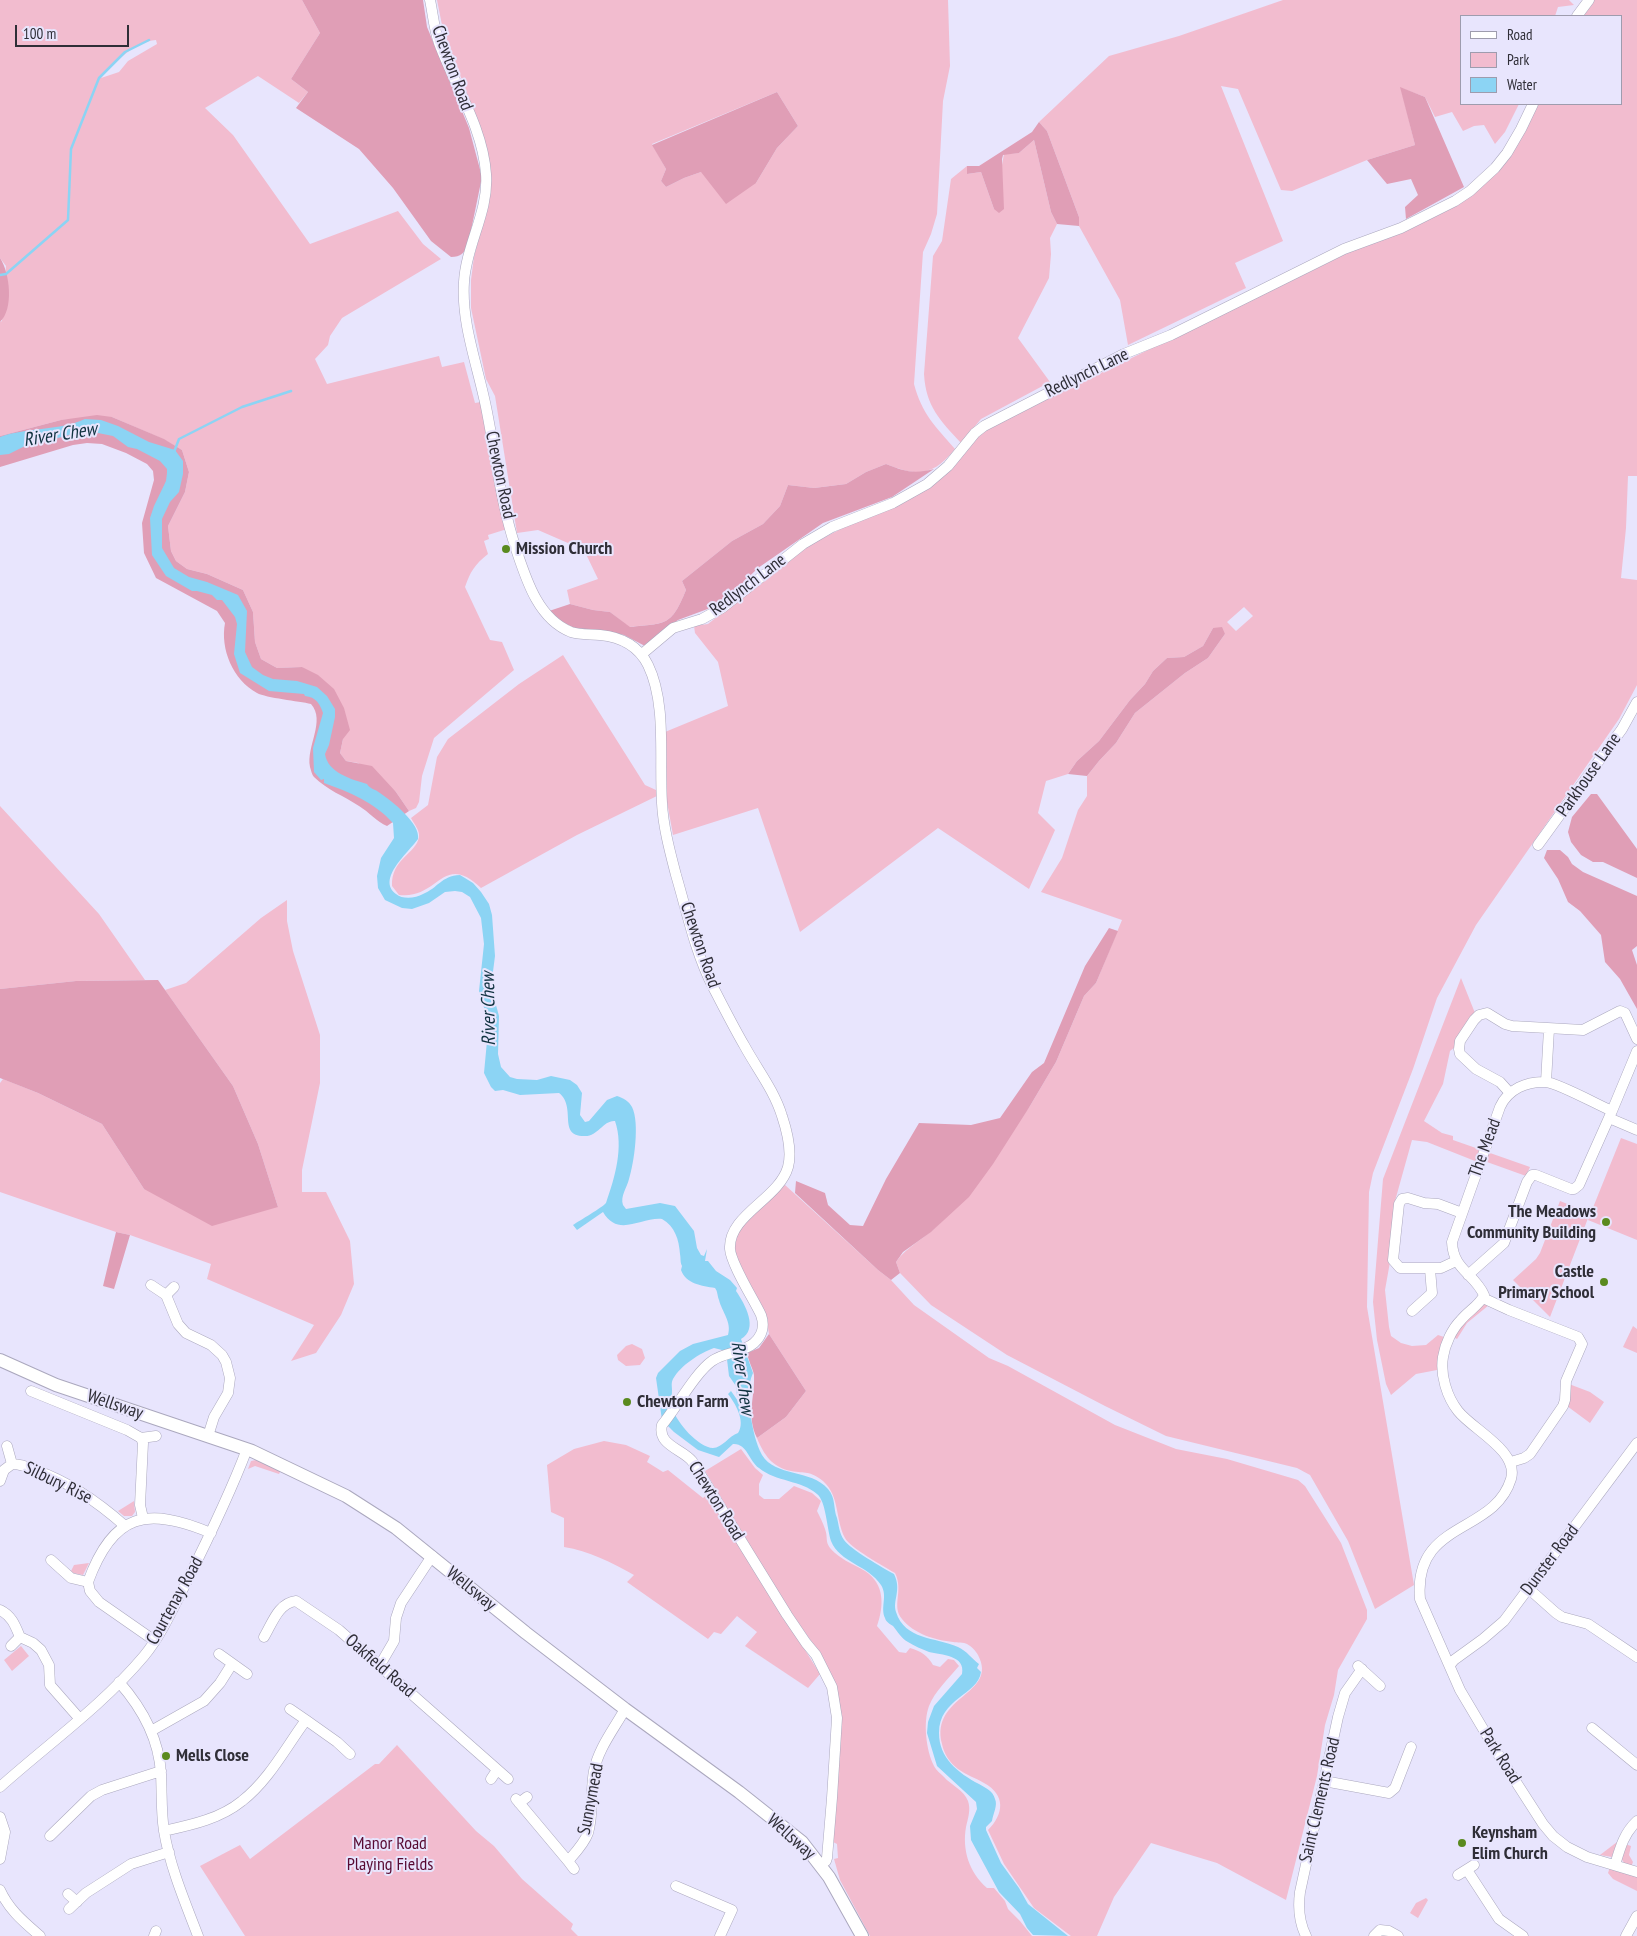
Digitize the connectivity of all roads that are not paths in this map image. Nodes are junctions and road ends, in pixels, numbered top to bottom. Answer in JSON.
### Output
{"nodes":[{"id":1,"x":430,"y":0,"type":"edge"},
{"id":2,"x":1589,"y":0,"type":"edge"},
{"id":3,"x":1578,"y":15,"type":"edge"},
{"id":4,"x":1533,"y":105,"type":"edge"},
{"id":5,"x":642,"y":654,"type":"junction"},
{"id":6,"x":1637,"y":702,"type":"edge"},
{"id":7,"x":1538,"y":845,"type":"dead end"},
{"id":8,"x":1549,"y":1029,"type":"junction"},
{"id":9,"x":1637,"y":1039,"type":"edge"},
{"id":10,"x":1637,"y":1051,"type":"edge"},
{"id":11,"x":1546,"y":1082,"type":"junction"},
{"id":12,"x":1509,"y":1092,"type":"junction"},
{"id":13,"x":1610,"y":1114,"type":"junction"},
{"id":14,"x":1637,"y":1130,"type":"edge"},
{"id":15,"x":1462,"y":1213,"type":"junction"},
{"id":16,"x":1456,"y":1261,"type":"junction"},
{"id":17,"x":1430,"y":1269,"type":"junction"},
{"id":18,"x":1468,"y":1275,"type":"junction"},
{"id":19,"x":151,"y":1285,"type":"dead end"},
{"id":20,"x":174,"y":1287,"type":"dead end"},
{"id":21,"x":166,"y":1295,"type":"junction"},
{"id":22,"x":1483,"y":1298,"type":"junction"},
{"id":23,"x":1412,"y":1311,"type":"dead end"},
{"id":24,"x":0,"y":1360,"type":"edge"},
{"id":25,"x":31,"y":1391,"type":"dead end"},
{"id":26,"x":156,"y":1436,"type":"dead end"},
{"id":27,"x":208,"y":1436,"type":"junction"},
{"id":28,"x":140,"y":1438,"type":"junction"},
{"id":29,"x":1637,"y":1443,"type":"edge"},
{"id":30,"x":7,"y":1446,"type":"dead end"},
{"id":31,"x":248,"y":1449,"type":"junction"},
{"id":32,"x":1511,"y":1462,"type":"junction"},
{"id":33,"x":12,"y":1464,"type":"junction"},
{"id":34,"x":0,"y":1481,"type":"edge"},
{"id":35,"x":143,"y":1518,"type":"junction"},
{"id":36,"x":125,"y":1526,"type":"junction"},
{"id":37,"x":211,"y":1533,"type":"junction"},
{"id":38,"x":432,"y":1556,"type":"junction"},
{"id":39,"x":50,"y":1560,"type":"dead end"},
{"id":40,"x":88,"y":1582,"type":"junction"},
{"id":41,"x":1529,"y":1589,"type":"junction"},
{"id":42,"x":0,"y":1610,"type":"edge"},
{"id":43,"x":264,"y":1637,"type":"dead end"},
{"id":44,"x":20,"y":1638,"type":"junction"},
{"id":45,"x":155,"y":1641,"type":"junction"},
{"id":46,"x":11,"y":1646,"type":"dead end"},
{"id":47,"x":219,"y":1654,"type":"dead end"},
{"id":48,"x":1637,"y":1657,"type":"edge"},
{"id":49,"x":232,"y":1664,"type":"junction"},
{"id":50,"x":380,"y":1665,"type":"junction"},
{"id":51,"x":1450,"y":1665,"type":"junction"},
{"id":52,"x":247,"y":1674,"type":"dead end"},
{"id":53,"x":119,"y":1682,"type":"junction"},
{"id":54,"x":1380,"y":1686,"type":"dead end"},
{"id":55,"x":290,"y":1709,"type":"dead end"},
{"id":56,"x":625,"y":1710,"type":"junction"},
{"id":57,"x":79,"y":1718,"type":"junction"},
{"id":58,"x":306,"y":1720,"type":"junction"},
{"id":59,"x":1592,"y":1728,"type":"dead end"},
{"id":60,"x":151,"y":1731,"type":"junction"},
{"id":61,"x":1411,"y":1748,"type":"dead end"},
{"id":62,"x":350,"y":1754,"type":"dead end"},
{"id":63,"x":1637,"y":1765,"type":"edge"},
{"id":64,"x":161,"y":1771,"type":"junction"},
{"id":65,"x":508,"y":1780,"type":"dead end"},
{"id":66,"x":1324,"y":1781,"type":"junction"},
{"id":67,"x":0,"y":1787,"type":"edge"},
{"id":68,"x":521,"y":1800,"type":"dead end"},
{"id":69,"x":0,"y":1817,"type":"edge"},
{"id":70,"x":1637,"y":1821,"type":"edge"},
{"id":71,"x":164,"y":1831,"type":"junction"},
{"id":72,"x":56,"y":1834,"type":"dead end"},
{"id":73,"x":169,"y":1852,"type":"junction"},
{"id":74,"x":0,"y":1859,"type":"edge"},
{"id":75,"x":820,"y":1864,"type":"junction"},
{"id":76,"x":1615,"y":1864,"type":"junction"},
{"id":77,"x":1637,"y":1872,"type":"edge"},
{"id":78,"x":1458,"y":1876,"type":"dead end"},
{"id":79,"x":676,"y":1886,"type":"dead end"},
{"id":80,"x":0,"y":1890,"type":"edge"},
{"id":81,"x":68,"y":1894,"type":"dead end"},
{"id":82,"x":1637,"y":1916,"type":"edge"},
{"id":83,"x":33,"y":1934,"type":"edge"},
{"id":84,"x":198,"y":1936,"type":"edge"},
{"id":85,"x":720,"y":1936,"type":"edge"},
{"id":86,"x":862,"y":1936,"type":"edge"},
{"id":87,"x":1306,"y":1936,"type":"edge"},
{"id":88,"x":1374,"y":1936,"type":"edge"},
{"id":89,"x":1398,"y":1936,"type":"edge"},
{"id":90,"x":1522,"y":1936,"type":"edge"},
{"id":91,"x":1626,"y":1936,"type":"edge"}],
"edges":[{"from":1,"to":5,"type":"street","name":"Chewton Road"},
{"from":2,"to":3,"type":"street"},
{"from":4,"to":5,"type":"street","name":"Redlynch Lane"},
{"from":5,"to":75,"type":"street","name":"Chewton Road"},
{"from":6,"to":7,"type":"street","name":"Parkhouse Lane"},
{"from":8,"to":9,"type":"street"},
{"from":8,"to":11,"type":"street"},
{"from":8,"to":12,"type":"street"},
{"from":10,"to":13,"type":"street"},
{"from":11,"to":12,"type":"street"},
{"from":11,"to":13,"type":"street"},
{"from":12,"to":15,"type":"street","name":"The Mead"},
{"from":13,"to":14,"type":"street"},
{"from":13,"to":18,"type":"street"},
{"from":15,"to":16,"type":"street","name":"The Mead"},
{"from":15,"to":17,"type":"street"},
{"from":16,"to":17,"type":"street"},
{"from":16,"to":18,"type":"street"},
{"from":17,"to":23,"type":"street"},
{"from":18,"to":22,"type":"street"},
{"from":19,"to":21,"type":"street"},
{"from":20,"to":21,"type":"street"},
{"from":21,"to":27,"type":"street"},
{"from":22,"to":32,"type":"street"},
{"from":22,"to":32,"type":"street"},
{"from":24,"to":27,"type":"main road","name":"Wellsway"},
{"from":25,"to":28,"type":"street"},
{"from":26,"to":28,"type":"street"},
{"from":27,"to":31,"type":"main road","name":"Wellsway"},
{"from":28,"to":35,"type":"street"},
{"from":29,"to":41,"type":"street","name":"Dunster Road"},
{"from":30,"to":33,"type":"street","name":"Silbury Rise"},
{"from":31,"to":37,"type":"street","name":"Courtenay Road"},
{"from":31,"to":38,"type":"main road","name":"Wellsway"},
{"from":32,"to":51,"type":"street","name":"Park Road"},
{"from":33,"to":34,"type":"street","name":"Silbury Rise"},
{"from":33,"to":36,"type":"street","name":"Silbury Rise"},
{"from":35,"to":36,"type":"street"},
{"from":35,"to":37,"type":"street"},
{"from":36,"to":40,"type":"street"},
{"from":37,"to":45,"type":"street","name":"Courtenay Road"},
{"from":38,"to":50,"type":"street"},
{"from":38,"to":56,"type":"main road","name":"Wellsway"},
{"from":39,"to":40,"type":"street"},
{"from":40,"to":45,"type":"street"},
{"from":41,"to":48,"type":"street"},
{"from":41,"to":51,"type":"street","name":"Dunster Road"},
{"from":42,"to":44,"type":"street"},
{"from":43,"to":50,"type":"street","name":"Oakfield Road"},
{"from":44,"to":46,"type":"street"},
{"from":44,"to":57,"type":"street"},
{"from":45,"to":53,"type":"street","name":"Courtenay Road"},
{"from":47,"to":49,"type":"street"},
{"from":49,"to":52,"type":"street"},
{"from":49,"to":60,"type":"street"},
{"from":50,"to":65,"type":"street","name":"Oakfield Road"},
{"from":51,"to":76,"type":"street","name":"Park Road"},
{"from":53,"to":57,"type":"street","name":"Courtenay Road"},
{"from":53,"to":60,"type":"street"},
{"from":54,"to":66,"type":"street","name":"Saint Clements Road"},
{"from":55,"to":58,"type":"street"},
{"from":56,"to":68,"type":"street","name":"Sunnymead"},
{"from":56,"to":75,"type":"main road","name":"Wellsway"},
{"from":57,"to":67,"type":"street","name":"Courtenay Road"},
{"from":58,"to":62,"type":"street"},
{"from":58,"to":71,"type":"street"},
{"from":59,"to":63,"type":"street"},
{"from":60,"to":64,"type":"street"},
{"from":61,"to":66,"type":"street"},
{"from":64,"to":71,"type":"street"},
{"from":64,"to":72,"type":"street"},
{"from":66,"to":87,"type":"street","name":"Saint Clements Road"},
{"from":69,"to":74,"type":"street"},
{"from":70,"to":76,"type":"street"},
{"from":71,"to":73,"type":"street"},
{"from":73,"to":81,"type":"street"},
{"from":73,"to":84,"type":"street"},
{"from":75,"to":86,"type":"main road","name":"Wellsway"},
{"from":76,"to":77,"type":"street","name":"Park Road"},
{"from":78,"to":90,"type":"street"},
{"from":79,"to":85,"type":"street"},
{"from":80,"to":83,"type":"street"},
{"from":82,"to":91,"type":"street"},
{"from":88,"to":89,"type":"street"}]}
